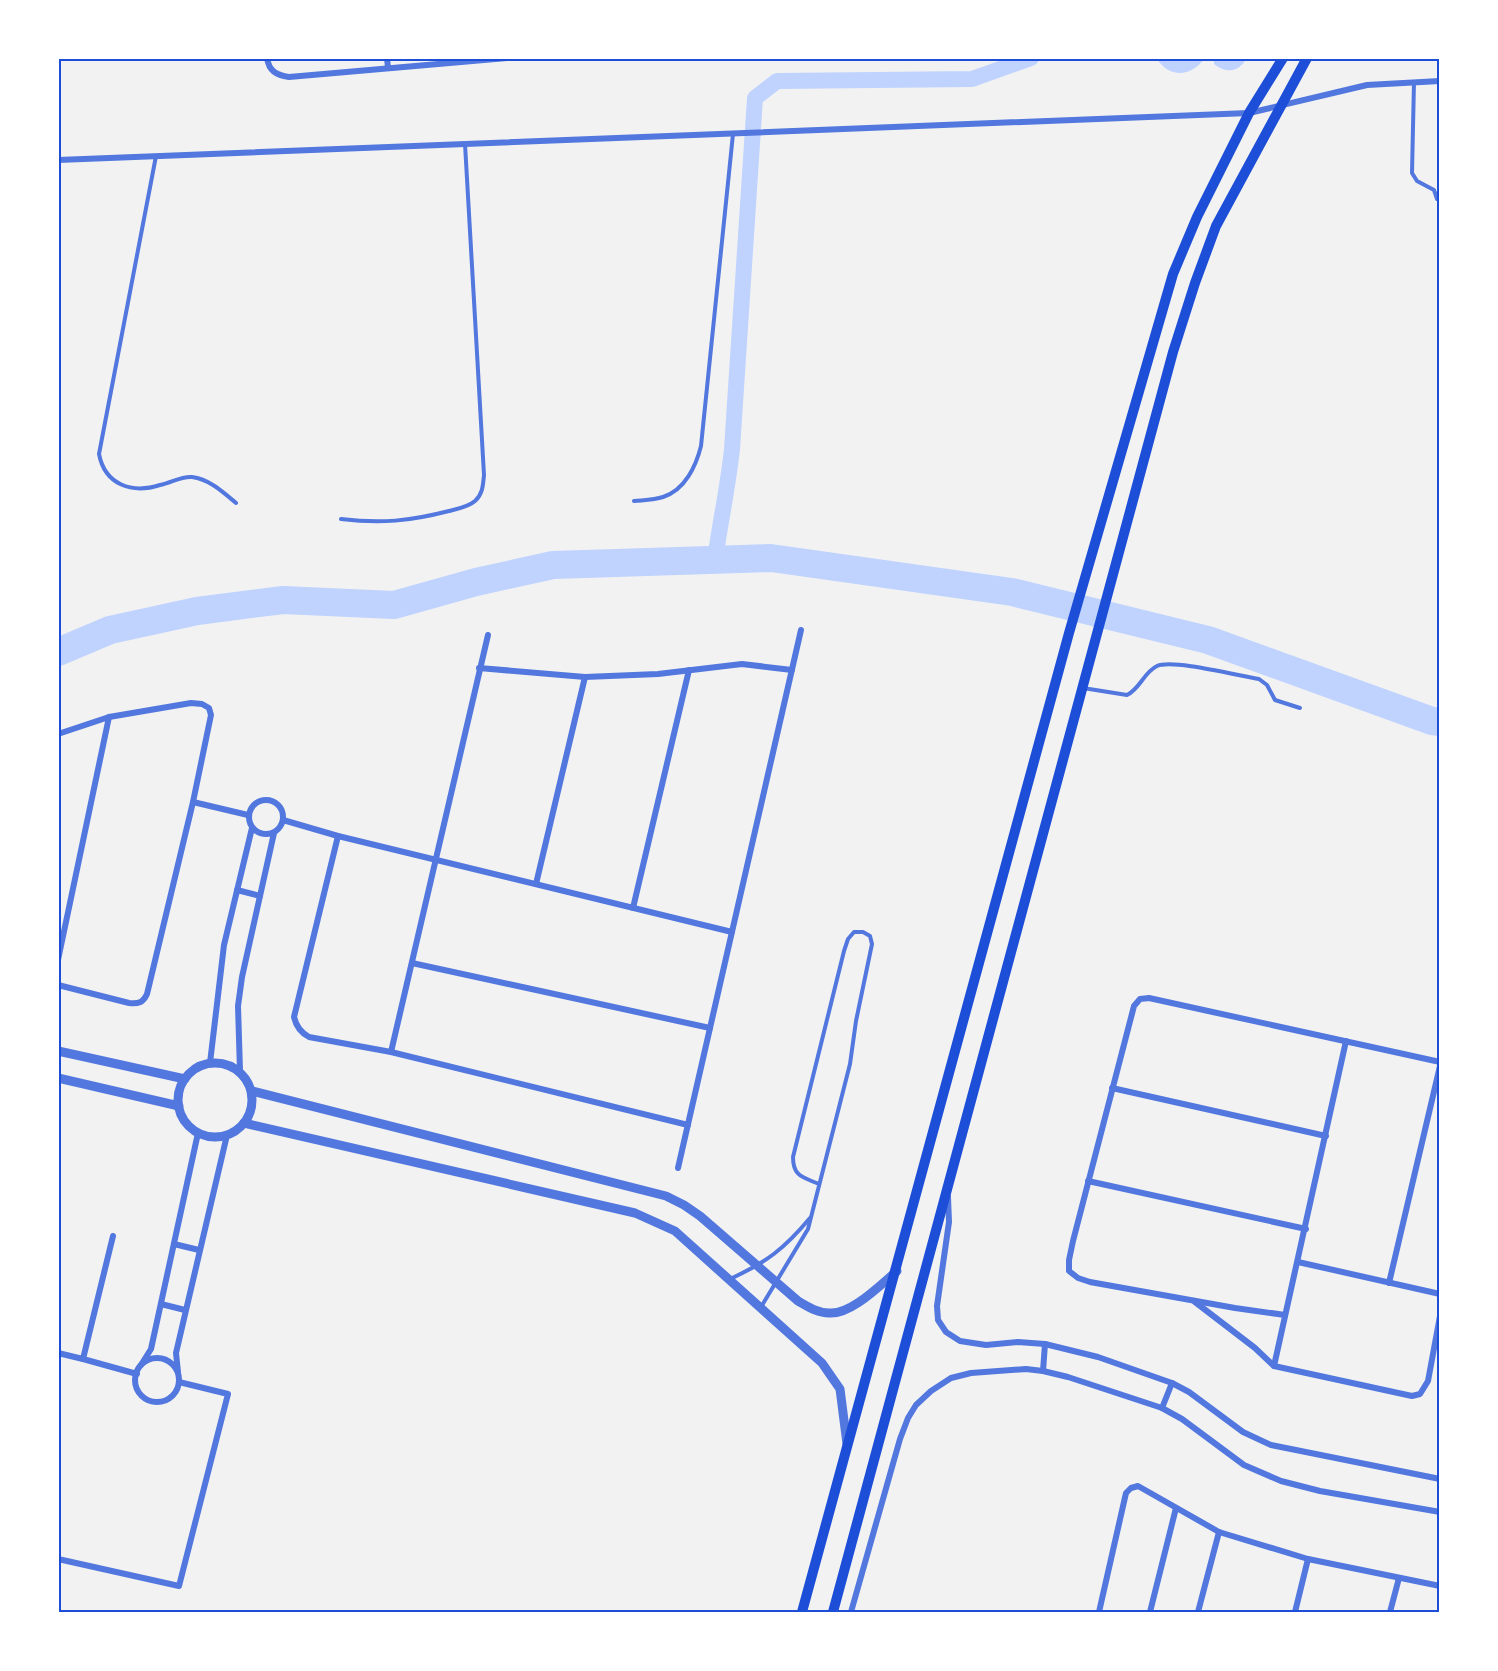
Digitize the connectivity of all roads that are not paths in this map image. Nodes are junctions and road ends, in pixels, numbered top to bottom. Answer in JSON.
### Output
{"nodes":[{"id":1,"x":267,"y":58,"type":"edge"},
{"id":2,"x":387,"y":58,"type":"edge"},
{"id":3,"x":507,"y":58,"type":"edge"},
{"id":4,"x":1283,"y":58,"type":"edge"},
{"id":5,"x":1307,"y":58,"type":"edge"},
{"id":6,"x":388,"y":68,"type":"junction"},
{"id":7,"x":1414,"y":81,"type":"junction"},
{"id":8,"x":1440,"y":81,"type":"edge"},
{"id":9,"x":1282,"y":107,"type":"junction"},
{"id":10,"x":1249,"y":114,"type":"junction"},
{"id":11,"x":734,"y":133,"type":"junction"},
{"id":12,"x":465,"y":144,"type":"junction"},
{"id":13,"x":156,"y":155,"type":"junction"},
{"id":14,"x":58,"y":160,"type":"edge"},
{"id":15,"x":1437,"y":200,"type":"dead end"},
{"id":16,"x":634,"y":501,"type":"dead end"},
{"id":17,"x":236,"y":503,"type":"dead end"},
{"id":18,"x":341,"y":519,"type":"dead end"},
{"id":19,"x":801,"y":630,"type":"dead end"},
{"id":20,"x":488,"y":635,"type":"dead end"},
{"id":21,"x":479,"y":668,"type":"junction"},
{"id":22,"x":689,"y":670,"type":"junction"},
{"id":23,"x":792,"y":670,"type":"junction"},
{"id":24,"x":585,"y":677,"type":"junction"},
{"id":25,"x":1083,"y":688,"type":"junction"},
{"id":26,"x":1300,"y":708,"type":"dead end"},
{"id":27,"x":109,"y":717,"type":"junction"},
{"id":28,"x":58,"y":734,"type":"edge"},
{"id":29,"x":193,"y":802,"type":"junction"},
{"id":30,"x":248,"y":816,"type":"junction"},
{"id":31,"x":283,"y":819,"type":"junction"},
{"id":32,"x":252,"y":828,"type":"junction"},
{"id":33,"x":274,"y":833,"type":"junction"},
{"id":34,"x":338,"y":836,"type":"junction"},
{"id":35,"x":435,"y":860,"type":"junction"},
{"id":36,"x":536,"y":884,"type":"junction"},
{"id":37,"x":237,"y":891,"type":"junction"},
{"id":38,"x":260,"y":896,"type":"junction"},
{"id":39,"x":633,"y":908,"type":"junction"},
{"id":40,"x":732,"y":932,"type":"junction"},
{"id":41,"x":58,"y":960,"type":"edge"},
{"id":42,"x":412,"y":963,"type":"junction"},
{"id":43,"x":58,"y":985,"type":"edge"},
{"id":44,"x":710,"y":1028,"type":"junction"},
{"id":45,"x":1346,"y":1041,"type":"junction"},
{"id":46,"x":58,"y":1051,"type":"edge"},
{"id":47,"x":392,"y":1052,"type":"junction"},
{"id":48,"x":210,"y":1063,"type":"junction"},
{"id":49,"x":1440,"y":1064,"type":"edge"},
{"id":50,"x":240,"y":1071,"type":"junction"},
{"id":51,"x":58,"y":1078,"type":"edge"},
{"id":52,"x":185,"y":1079,"type":"junction"},
{"id":53,"x":1112,"y":1088,"type":"junction"},
{"id":54,"x":252,"y":1091,"type":"junction"},
{"id":55,"x":179,"y":1106,"type":"junction"},
{"id":56,"x":244,"y":1123,"type":"junction"},
{"id":57,"x":688,"y":1125,"type":"junction"},
{"id":58,"x":198,"y":1133,"type":"junction"},
{"id":59,"x":227,"y":1135,"type":"junction"},
{"id":60,"x":1326,"y":1136,"type":"junction"},
{"id":61,"x":678,"y":1168,"type":"dead end"},
{"id":62,"x":1088,"y":1181,"type":"junction"},
{"id":63,"x":819,"y":1184,"type":"junction"},
{"id":64,"x":947,"y":1188,"type":"junction"},
{"id":65,"x":811,"y":1217,"type":"junction"},
{"id":66,"x":1306,"y":1229,"type":"junction"},
{"id":67,"x":113,"y":1236,"type":"dead end"},
{"id":68,"x":174,"y":1244,"type":"junction"},
{"id":69,"x":199,"y":1250,"type":"junction"},
{"id":70,"x":1298,"y":1262,"type":"junction"},
{"id":71,"x":759,"y":1266,"type":"junction"},
{"id":72,"x":897,"y":1271,"type":"junction"},
{"id":73,"x":730,"y":1279,"type":"junction"},
{"id":74,"x":776,"y":1282,"type":"junction"},
{"id":75,"x":1389,"y":1282,"type":"junction"},
{"id":76,"x":1440,"y":1294,"type":"edge"},
{"id":77,"x":1192,"y":1300,"type":"junction"},
{"id":78,"x":161,"y":1304,"type":"junction"},
{"id":79,"x":761,"y":1307,"type":"junction"},
{"id":80,"x":185,"y":1310,"type":"junction"},
{"id":81,"x":1285,"y":1315,"type":"junction"},
{"id":82,"x":1440,"y":1316,"type":"edge"},
{"id":83,"x":1046,"y":1344,"type":"junction"},
{"id":84,"x":58,"y":1353,"type":"edge"},
{"id":85,"x":83,"y":1359,"type":"junction"},
{"id":86,"x":141,"y":1365,"type":"junction"},
{"id":87,"x":1274,"y":1365,"type":"junction"},
{"id":88,"x":1043,"y":1371,"type":"junction"},
{"id":89,"x":178,"y":1372,"type":"junction"},
{"id":90,"x":136,"y":1374,"type":"junction"},
{"id":91,"x":179,"y":1382,"type":"junction"},
{"id":92,"x":1172,"y":1383,"type":"junction"},
{"id":93,"x":1162,"y":1408,"type":"junction"},
{"id":94,"x":848,"y":1449,"type":"junction"},
{"id":95,"x":1440,"y":1479,"type":"edge"},
{"id":96,"x":1176,"y":1508,"type":"junction"},
{"id":97,"x":1440,"y":1512,"type":"edge"},
{"id":98,"x":1219,"y":1532,"type":"junction"},
{"id":99,"x":58,"y":1559,"type":"edge"},
{"id":100,"x":1308,"y":1560,"type":"junction"},
{"id":101,"x":1399,"y":1578,"type":"junction"},
{"id":102,"x":1440,"y":1586,"type":"edge"},
{"id":103,"x":802,"y":1612,"type":"edge"},
{"id":104,"x":833,"y":1612,"type":"edge"},
{"id":105,"x":851,"y":1612,"type":"edge"},
{"id":106,"x":1099,"y":1612,"type":"edge"},
{"id":107,"x":1150,"y":1612,"type":"edge"},
{"id":108,"x":1198,"y":1612,"type":"edge"},
{"id":109,"x":1295,"y":1612,"type":"edge"},
{"id":110,"x":1390,"y":1612,"type":"edge"}],
"edges":[{"from":1,"to":6,"type":"street"},
{"from":2,"to":6,"type":"street"},
{"from":3,"to":6,"type":"street"},
{"from":4,"to":10,"type":"main road"},
{"from":5,"to":9,"type":"main road"},
{"from":7,"to":8,"type":"street"},
{"from":7,"to":9,"type":"street"},
{"from":7,"to":15,"type":"lane"},
{"from":9,"to":10,"type":"street"},
{"from":9,"to":25,"type":"main road"},
{"from":10,"to":11,"type":"street"},
{"from":10,"to":72,"type":"main road"},
{"from":11,"to":12,"type":"street"},
{"from":11,"to":16,"type":"lane"},
{"from":12,"to":13,"type":"street"},
{"from":12,"to":18,"type":"lane"},
{"from":13,"to":14,"type":"street"},
{"from":13,"to":17,"type":"lane"},
{"from":19,"to":23,"type":"street"},
{"from":20,"to":21,"type":"street"},
{"from":21,"to":24,"type":"street"},
{"from":21,"to":35,"type":"street"},
{"from":22,"to":23,"type":"street"},
{"from":22,"to":24,"type":"street"},
{"from":22,"to":39,"type":"street"},
{"from":23,"to":40,"type":"street"},
{"from":24,"to":36,"type":"street"},
{"from":25,"to":26,"type":"lane"},
{"from":25,"to":64,"type":"main road"},
{"from":27,"to":28,"type":"street"},
{"from":27,"to":29,"type":"street"},
{"from":27,"to":41,"type":"street"},
{"from":29,"to":30,"type":"street"},
{"from":29,"to":43,"type":"street"},
{"from":30,"to":31,"type":"street"},
{"from":30,"to":32,"type":"street"},
{"from":31,"to":33,"type":"street"},
{"from":31,"to":34,"type":"street"},
{"from":32,"to":33,"type":"street"},
{"from":32,"to":37,"type":"street"},
{"from":33,"to":38,"type":"street"},
{"from":34,"to":35,"type":"street"},
{"from":34,"to":47,"type":"street"},
{"from":35,"to":36,"type":"street"},
{"from":35,"to":42,"type":"street"},
{"from":36,"to":39,"type":"street"},
{"from":37,"to":38,"type":"street"},
{"from":37,"to":48,"type":"street"},
{"from":38,"to":50,"type":"street"},
{"from":39,"to":40,"type":"street"},
{"from":40,"to":44,"type":"street"},
{"from":42,"to":44,"type":"street"},
{"from":42,"to":47,"type":"street"},
{"from":44,"to":57,"type":"street"},
{"from":45,"to":49,"type":"street"},
{"from":45,"to":53,"type":"street"},
{"from":45,"to":60,"type":"street"},
{"from":46,"to":52,"type":"street"},
{"from":47,"to":57,"type":"street"},
{"from":48,"to":50,"type":"street"},
{"from":48,"to":52,"type":"street"},
{"from":49,"to":75,"type":"street"},
{"from":50,"to":54,"type":"street"},
{"from":51,"to":55,"type":"street"},
{"from":52,"to":55,"type":"street"},
{"from":53,"to":60,"type":"street"},
{"from":53,"to":62,"type":"street"},
{"from":54,"to":56,"type":"street"},
{"from":54,"to":71,"type":"street"},
{"from":55,"to":58,"type":"street"},
{"from":56,"to":59,"type":"street"},
{"from":56,"to":73,"type":"street"},
{"from":57,"to":61,"type":"street"},
{"from":58,"to":59,"type":"street"},
{"from":58,"to":68,"type":"street"},
{"from":59,"to":69,"type":"street"},
{"from":60,"to":66,"type":"street"},
{"from":62,"to":66,"type":"street"},
{"from":62,"to":77,"type":"street"},
{"from":63,"to":63,"type":"lane"},
{"from":63,"to":65,"type":"lane"},
{"from":64,"to":83,"type":"street"},
{"from":64,"to":104,"type":"main road"},
{"from":65,"to":71,"type":"lane"},
{"from":65,"to":74,"type":"lane"},
{"from":66,"to":70,"type":"street"},
{"from":67,"to":85,"type":"street"},
{"from":68,"to":69,"type":"street"},
{"from":68,"to":78,"type":"street"},
{"from":69,"to":80,"type":"street"},
{"from":70,"to":75,"type":"street"},
{"from":70,"to":81,"type":"street"},
{"from":71,"to":73,"type":"lane"},
{"from":71,"to":74,"type":"street"},
{"from":72,"to":74,"type":"street"},
{"from":72,"to":94,"type":"main road"},
{"from":73,"to":79,"type":"street"},
{"from":74,"to":79,"type":"lane"},
{"from":75,"to":76,"type":"street"},
{"from":77,"to":81,"type":"street"},
{"from":77,"to":87,"type":"street"},
{"from":78,"to":80,"type":"street"},
{"from":78,"to":86,"type":"street"},
{"from":79,"to":94,"type":"street"},
{"from":80,"to":89,"type":"street"},
{"from":81,"to":87,"type":"street"},
{"from":82,"to":87,"type":"street"},
{"from":83,"to":88,"type":"street"},
{"from":83,"to":92,"type":"street"},
{"from":84,"to":85,"type":"street"},
{"from":85,"to":90,"type":"street"},
{"from":86,"to":89,"type":"street"},
{"from":86,"to":90,"type":"street"},
{"from":88,"to":93,"type":"street"},
{"from":88,"to":105,"type":"street"},
{"from":89,"to":91,"type":"street"},
{"from":90,"to":91,"type":"street"},
{"from":91,"to":99,"type":"street"},
{"from":92,"to":93,"type":"street"},
{"from":92,"to":95,"type":"street"},
{"from":93,"to":97,"type":"street"},
{"from":94,"to":103,"type":"main road"},
{"from":96,"to":98,"type":"street"},
{"from":96,"to":106,"type":"street"},
{"from":96,"to":107,"type":"street"},
{"from":98,"to":100,"type":"street"},
{"from":98,"to":108,"type":"street"},
{"from":100,"to":101,"type":"street"},
{"from":100,"to":109,"type":"street"},
{"from":101,"to":102,"type":"street"},
{"from":101,"to":110,"type":"street"}]}
